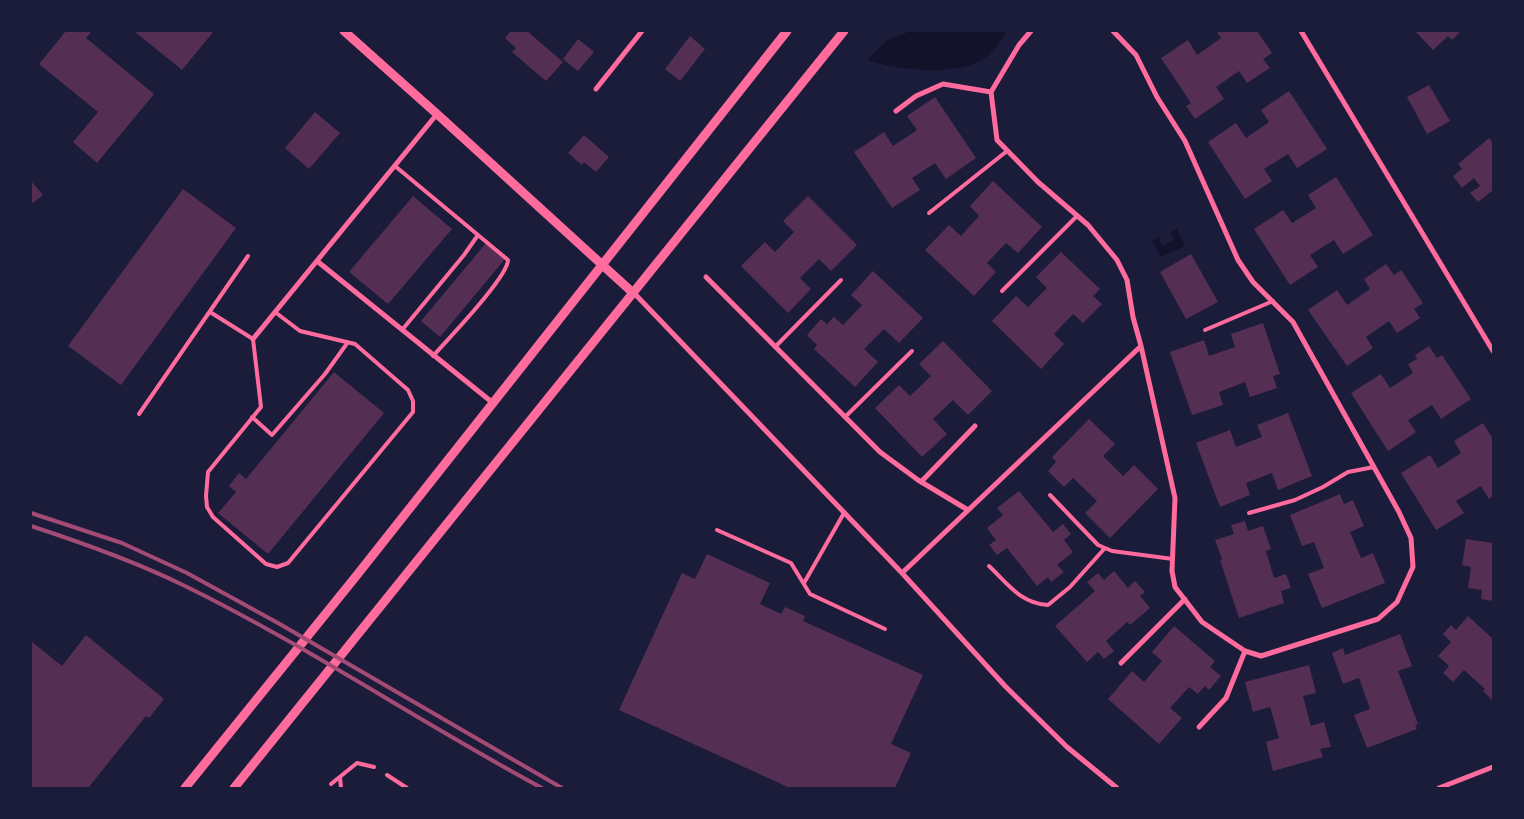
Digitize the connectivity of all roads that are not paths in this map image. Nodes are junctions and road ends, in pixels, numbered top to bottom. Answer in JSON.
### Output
{"nodes":[{"id":1,"x":344,"y":31,"type":"edge"},
{"id":2,"x":642,"y":31,"type":"edge"},
{"id":3,"x":787,"y":31,"type":"edge"},
{"id":4,"x":844,"y":31,"type":"edge"},
{"id":5,"x":1031,"y":31,"type":"edge"},
{"id":6,"x":1113,"y":31,"type":"edge"},
{"id":7,"x":1301,"y":31,"type":"edge"},
{"id":8,"x":596,"y":89,"type":"dead end"},
{"id":9,"x":991,"y":92,"type":"junction"},
{"id":10,"x":896,"y":111,"type":"dead end"},
{"id":11,"x":437,"y":114,"type":"junction"},
{"id":12,"x":1007,"y":150,"type":"junction"},
{"id":13,"x":395,"y":166,"type":"junction"},
{"id":14,"x":929,"y":213,"type":"dead end"},
{"id":15,"x":1077,"y":216,"type":"junction"},
{"id":16,"x":478,"y":235,"type":"junction"},
{"id":17,"x":248,"y":256,"type":"dead end"},
{"id":18,"x":317,"y":261,"type":"junction"},
{"id":19,"x":602,"y":264,"type":"junction"},
{"id":20,"x":706,"y":277,"type":"dead end"},
{"id":21,"x":841,"y":280,"type":"dead end"},
{"id":22,"x":1002,"y":291,"type":"dead end"},
{"id":23,"x":632,"y":292,"type":"junction"},
{"id":24,"x":1273,"y":301,"type":"junction"},
{"id":25,"x":210,"y":312,"type":"junction"},
{"id":26,"x":275,"y":312,"type":"junction"},
{"id":27,"x":402,"y":330,"type":"junction"},
{"id":28,"x":1205,"y":330,"type":"dead end"},
{"id":29,"x":253,"y":339,"type":"junction"},
{"id":30,"x":348,"y":342,"type":"junction"},
{"id":31,"x":1141,"y":346,"type":"junction"},
{"id":32,"x":775,"y":347,"type":"junction"},
{"id":33,"x":912,"y":351,"type":"dead end"},
{"id":34,"x":1493,"y":351,"type":"edge"},
{"id":35,"x":434,"y":356,"type":"junction"},
{"id":36,"x":492,"y":404,"type":"junction"},
{"id":37,"x":139,"y":414,"type":"dead end"},
{"id":38,"x":845,"y":417,"type":"junction"},
{"id":39,"x":252,"y":418,"type":"junction"},
{"id":40,"x":976,"y":426,"type":"dead end"},
{"id":41,"x":1374,"y":467,"type":"junction"},
{"id":42,"x":921,"y":482,"type":"junction"},
{"id":43,"x":1050,"y":495,"type":"dead end"},
{"id":44,"x":968,"y":510,"type":"junction"},
{"id":45,"x":844,"y":512,"type":"junction"},
{"id":46,"x":1249,"y":513,"type":"dead end"},
{"id":47,"x":717,"y":530,"type":"dead end"},
{"id":48,"x":1105,"y":548,"type":"junction"},
{"id":49,"x":1173,"y":559,"type":"junction"},
{"id":50,"x":989,"y":566,"type":"dead end"},
{"id":51,"x":902,"y":573,"type":"junction"},
{"id":52,"x":804,"y":583,"type":"junction"},
{"id":53,"x":1185,"y":599,"type":"junction"},
{"id":54,"x":885,"y":629,"type":"dead end"},
{"id":55,"x":1245,"y":651,"type":"junction"},
{"id":56,"x":1121,"y":663,"type":"dead end"},
{"id":57,"x":1199,"y":726,"type":"dead end"},
{"id":58,"x":374,"y":767,"type":"dead end"},
{"id":59,"x":1493,"y":767,"type":"edge"},
{"id":60,"x":387,"y":775,"type":"dead end"},
{"id":61,"x":340,"y":777,"type":"junction"},
{"id":62,"x":331,"y":784,"type":"dead end"},
{"id":63,"x":185,"y":788,"type":"edge"},
{"id":64,"x":234,"y":788,"type":"edge"},
{"id":65,"x":341,"y":788,"type":"edge"},
{"id":66,"x":407,"y":788,"type":"edge"},
{"id":67,"x":1117,"y":788,"type":"edge"},
{"id":68,"x":1439,"y":788,"type":"edge"}],
"edges":[{"from":1,"to":11,"type":"street"},
{"from":2,"to":8,"type":"street"},
{"from":3,"to":19,"type":"street"},
{"from":4,"to":23,"type":"street"},
{"from":5,"to":9,"type":"street"},
{"from":6,"to":24,"type":"street"},
{"from":7,"to":34,"type":"street"},
{"from":9,"to":10,"type":"street"},
{"from":9,"to":12,"type":"street"},
{"from":11,"to":13,"type":"street"},
{"from":11,"to":19,"type":"street"},
{"from":12,"to":14,"type":"lane"},
{"from":12,"to":15,"type":"street"},
{"from":13,"to":16,"type":"lane"},
{"from":13,"to":18,"type":"street"},
{"from":15,"to":22,"type":"lane"},
{"from":15,"to":31,"type":"street"},
{"from":16,"to":27,"type":"lane"},
{"from":16,"to":35,"type":"lane"},
{"from":17,"to":25,"type":"lane"},
{"from":18,"to":26,"type":"street"},
{"from":18,"to":27,"type":"street"},
{"from":19,"to":23,"type":"street"},
{"from":19,"to":36,"type":"street"},
{"from":20,"to":32,"type":"street"},
{"from":21,"to":32,"type":"lane"},
{"from":23,"to":45,"type":"street"},
{"from":23,"to":64,"type":"street"},
{"from":24,"to":28,"type":"lane"},
{"from":24,"to":41,"type":"street"},
{"from":25,"to":29,"type":"lane"},
{"from":25,"to":37,"type":"lane"},
{"from":26,"to":29,"type":"street"},
{"from":26,"to":30,"type":"lane"},
{"from":27,"to":35,"type":"street"},
{"from":29,"to":39,"type":"lane"},
{"from":30,"to":39,"type":"lane"},
{"from":30,"to":39,"type":"lane"},
{"from":31,"to":44,"type":"street"},
{"from":31,"to":49,"type":"street"},
{"from":32,"to":38,"type":"street"},
{"from":33,"to":38,"type":"lane"},
{"from":35,"to":36,"type":"street"},
{"from":36,"to":63,"type":"street"},
{"from":38,"to":42,"type":"street"},
{"from":40,"to":42,"type":"street"},
{"from":41,"to":46,"type":"lane"},
{"from":41,"to":55,"type":"street"},
{"from":42,"to":44,"type":"street"},
{"from":43,"to":48,"type":"lane"},
{"from":44,"to":51,"type":"street"},
{"from":45,"to":51,"type":"street"},
{"from":45,"to":52,"type":"lane"},
{"from":47,"to":52,"type":"lane"},
{"from":48,"to":49,"type":"lane"},
{"from":48,"to":50,"type":"lane"},
{"from":49,"to":53,"type":"street"},
{"from":51,"to":67,"type":"street"},
{"from":52,"to":54,"type":"lane"},
{"from":53,"to":55,"type":"street"},
{"from":53,"to":56,"type":"street"},
{"from":55,"to":57,"type":"street"},
{"from":58,"to":61,"type":"lane"},
{"from":59,"to":68,"type":"street"},
{"from":60,"to":66,"type":"lane"},
{"from":61,"to":62,"type":"lane"},
{"from":61,"to":65,"type":"lane"}]}
